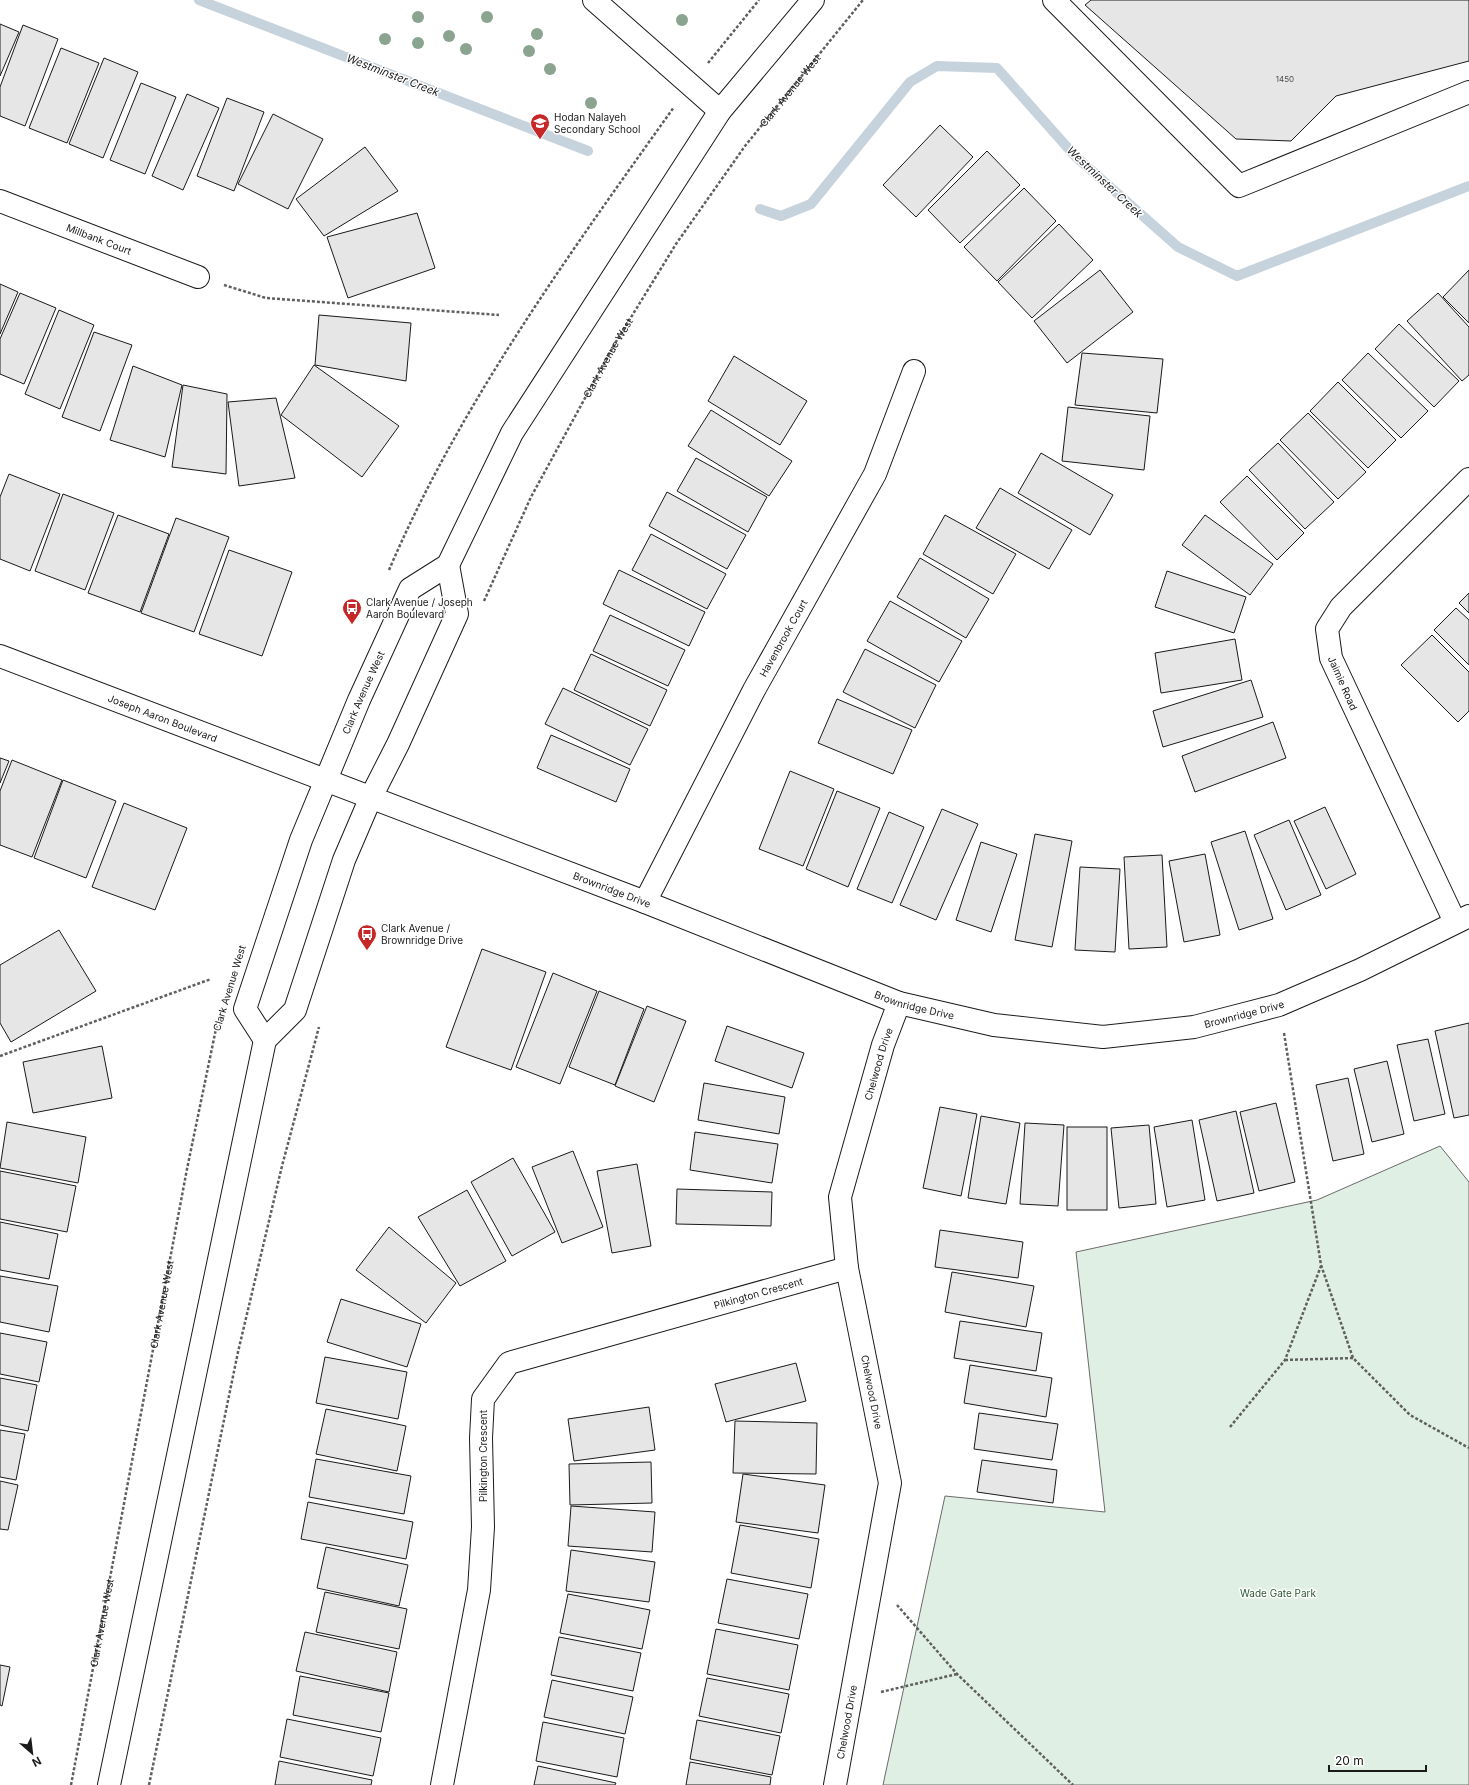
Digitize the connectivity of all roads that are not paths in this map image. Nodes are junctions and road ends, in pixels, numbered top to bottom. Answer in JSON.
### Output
{"nodes":[{"id":1,"x":594,"y":0,"type":"edge"},
{"id":2,"x":813,"y":0,"type":"edge"},
{"id":3,"x":1054,"y":0,"type":"edge"},
{"id":4,"x":1469,"y":92,"type":"edge"},
{"id":5,"x":720,"y":111,"type":"junction"},
{"id":6,"x":0,"y":200,"type":"edge"},
{"id":7,"x":198,"y":277,"type":"road end"},
{"id":8,"x":914,"y":371,"type":"dead end"},
{"id":9,"x":1469,"y":479,"type":"edge"},
{"id":10,"x":448,"y":565,"type":"junction"},
{"id":11,"x":0,"y":656,"type":"edge"},
{"id":12,"x":325,"y":780,"type":"junction"},
{"id":13,"x":371,"y":797,"type":"junction"},
{"id":14,"x":645,"y":902,"type":"junction"},
{"id":15,"x":1462,"y":919,"type":"edge"},
{"id":16,"x":899,"y":1003,"type":"junction"},
{"id":17,"x":265,"y":1040,"type":"junction"},
{"id":18,"x":847,"y":1268,"type":"junction"},
{"id":19,"x":109,"y":1785,"type":"edge"},
{"id":20,"x":442,"y":1785,"type":"edge"},
{"id":21,"x":835,"y":1785,"type":"edge"}],
"edges":[{"from":1,"to":5,"type":"street"},
{"from":2,"to":5,"type":"street"},
{"from":3,"to":4,"type":"street"},
{"from":5,"to":10,"type":"street"},
{"from":6,"to":7,"type":"street","name":"Millbank Court"},
{"from":8,"to":14,"type":"street","name":"Havenbrook Court"},
{"from":9,"to":15,"type":"street","name":"Jaimie Road"},
{"from":10,"to":12,"type":"street","name":"Clark Avenue West"},
{"from":10,"to":13,"type":"street"},
{"from":11,"to":12,"type":"street","name":"Joseph Aaron Boulevard"},
{"from":12,"to":13,"type":"street","name":"Joseph Aaron Boulevard"},
{"from":12,"to":17,"type":"street","name":"Clark Avenue West"},
{"from":13,"to":14,"type":"street","name":"Brownridge Drive"},
{"from":13,"to":17,"type":"street"},
{"from":14,"to":16,"type":"street","name":"Brownridge Drive"},
{"from":15,"to":16,"type":"street","name":"Brownridge Drive"},
{"from":16,"to":18,"type":"street","name":"Chelwood Drive"},
{"from":17,"to":19,"type":"street"},
{"from":18,"to":20,"type":"street","name":"Pilkington Crescent"},
{"from":18,"to":21,"type":"street","name":"Chelwood Drive"}]}
